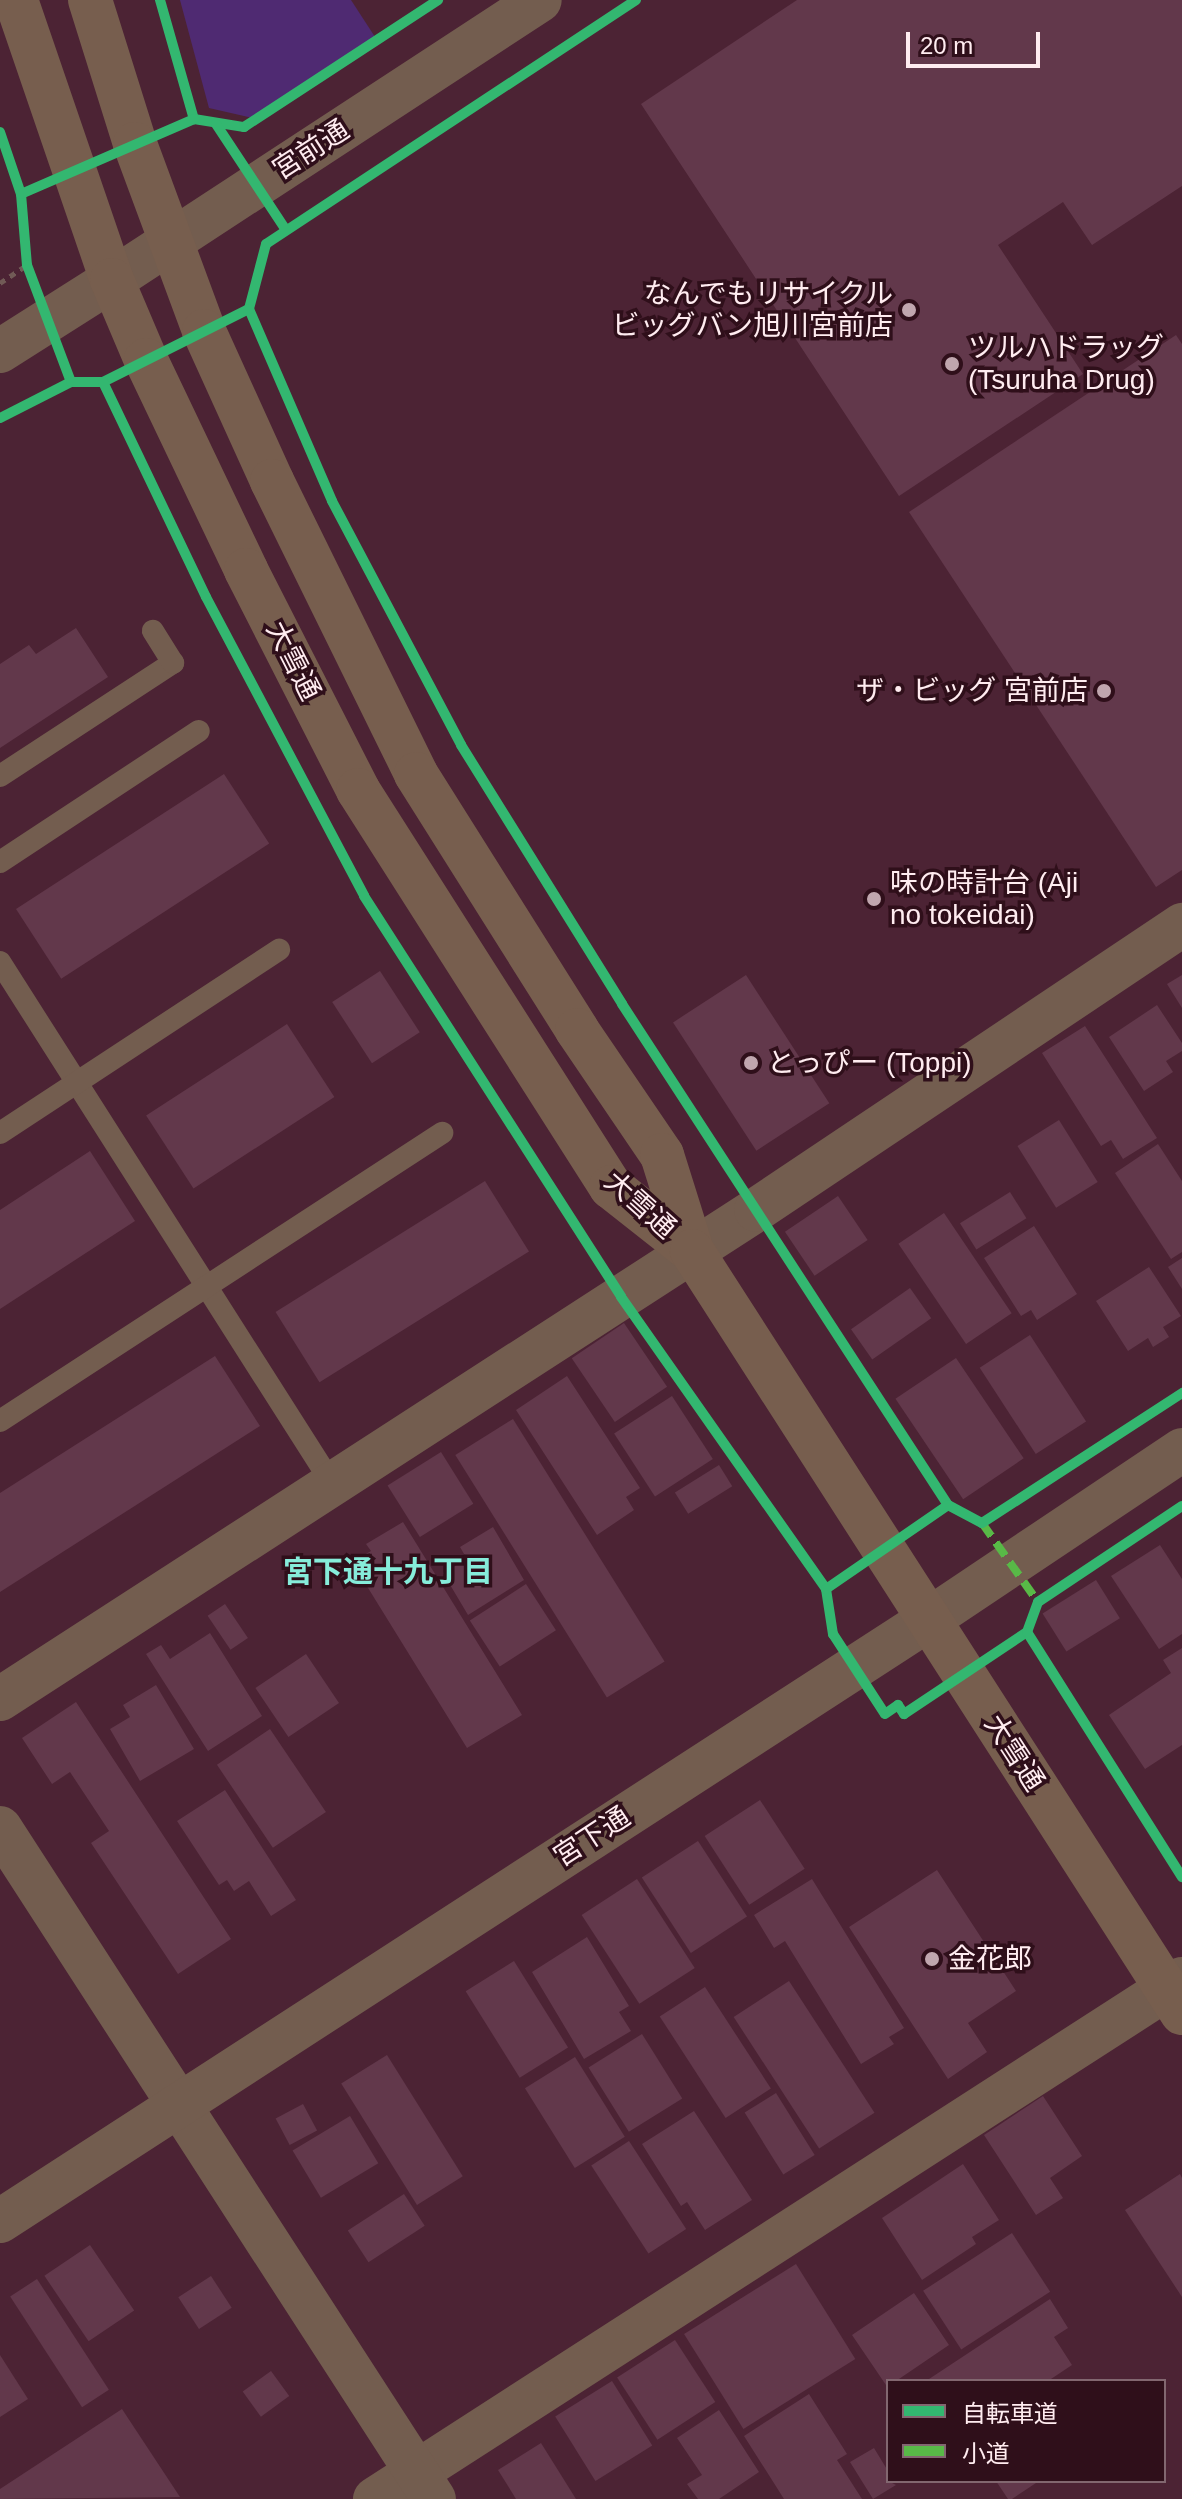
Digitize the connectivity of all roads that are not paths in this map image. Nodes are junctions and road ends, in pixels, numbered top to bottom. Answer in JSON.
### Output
{"nodes":[{"id":1,"x":16,"y":0,"type":"edge"},
{"id":2,"x":90,"y":0,"type":"edge"},
{"id":3,"x":540,"y":0,"type":"edge"},
{"id":4,"x":170,"y":242,"type":"junction"},
{"id":5,"x":112,"y":280,"type":"junction"},
{"id":6,"x":0,"y":351,"type":"edge"},
{"id":7,"x":153,"y":631,"type":"dead end"},
{"id":8,"x":199,"y":731,"type":"dead end"},
{"id":9,"x":0,"y":776,"type":"edge"},
{"id":10,"x":0,"y":862,"type":"edge"},
{"id":11,"x":1182,"y":925,"type":"edge"},
{"id":12,"x":279,"y":950,"type":"dead end"},
{"id":13,"x":0,"y":962,"type":"edge"},
{"id":14,"x":76,"y":1083,"type":"junction"},
{"id":15,"x":0,"y":1133,"type":"edge"},
{"id":16,"x":442,"y":1133,"type":"dead end"},
{"id":17,"x":692,"y":1251,"type":"junction"},
{"id":18,"x":209,"y":1285,"type":"junction"},
{"id":19,"x":0,"y":1421,"type":"edge"},
{"id":20,"x":1182,"y":1450,"type":"edge"},
{"id":21,"x":331,"y":1482,"type":"junction"},
{"id":22,"x":931,"y":1618,"type":"junction"},
{"id":23,"x":0,"y":1699,"type":"edge"},
{"id":24,"x":0,"y":1828,"type":"edge"},
{"id":25,"x":1177,"y":1994,"type":"edge"},
{"id":26,"x":177,"y":2106,"type":"junction"},
{"id":27,"x":0,"y":2221,"type":"edge"},
{"id":28,"x":425,"y":2485,"type":"edge"},
{"id":29,"x":375,"y":2499,"type":"edge"}],
"edges":[{"from":1,"to":5,"type":"main road","name":"大雪通"},
{"from":2,"to":4,"type":"main road","name":"大雪通"},
{"from":3,"to":4,"type":"street","name":"宮前通"},
{"from":4,"to":5,"type":"street","name":"宮前通"},
{"from":4,"to":17,"type":"main road","name":"大雪通"},
{"from":5,"to":6,"type":"street","name":"宮前通"},
{"from":5,"to":17,"type":"main road","name":"大雪通"},
{"from":7,"to":9,"type":"lane"},
{"from":8,"to":10,"type":"lane"},
{"from":11,"to":17,"type":"street"},
{"from":12,"to":14,"type":"lane"},
{"from":13,"to":14,"type":"lane"},
{"from":14,"to":15,"type":"lane"},
{"from":14,"to":18,"type":"lane"},
{"from":16,"to":18,"type":"lane"},
{"from":17,"to":21,"type":"street"},
{"from":17,"to":22,"type":"main road","name":"大雪通"},
{"from":18,"to":19,"type":"lane"},
{"from":18,"to":21,"type":"lane"},
{"from":20,"to":22,"type":"street","name":"宮下通"},
{"from":21,"to":23,"type":"street"},
{"from":22,"to":25,"type":"main road","name":"大雪通"},
{"from":22,"to":26,"type":"street","name":"宮下通"},
{"from":24,"to":26,"type":"street"},
{"from":25,"to":28,"type":"street"},
{"from":26,"to":27,"type":"street","name":"宮下通"},
{"from":26,"to":28,"type":"street"},
{"from":28,"to":29,"type":"street"}]}
